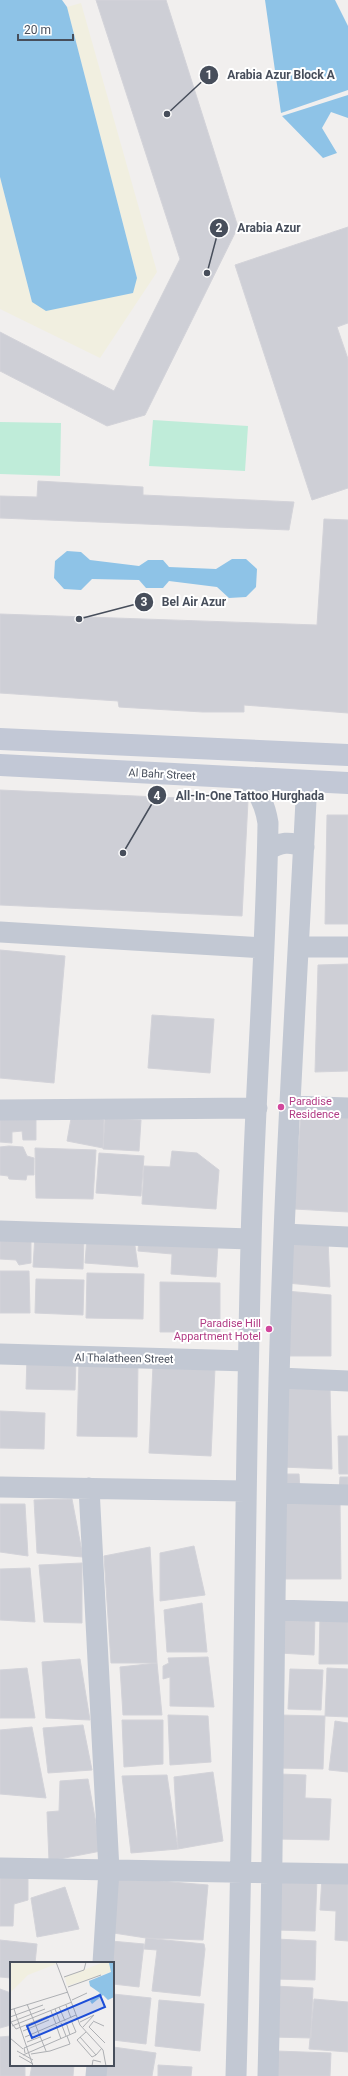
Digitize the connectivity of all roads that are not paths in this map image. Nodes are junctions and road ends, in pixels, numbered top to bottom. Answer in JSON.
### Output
{"nodes":[{"id":1,"x":0,"y":739,"type":"edge"},
{"id":2,"x":348,"y":754,"type":"edge"},
{"id":3,"x":0,"y":765,"type":"edge"},
{"id":4,"x":247,"y":778,"type":"junction"},
{"id":5,"x":307,"y":781,"type":"junction"},
{"id":6,"x":348,"y":783,"type":"edge"},
{"id":7,"x":304,"y":846,"type":"junction"},
{"id":8,"x":268,"y":850,"type":"junction"},
{"id":9,"x":0,"y":932,"type":"edge"},
{"id":10,"x":299,"y":947,"type":"junction"},
{"id":11,"x":348,"y":947,"type":"edge"},
{"id":12,"x":263,"y":948,"type":"junction"},
{"id":13,"x":291,"y":1106,"type":"junction"},
{"id":14,"x":256,"y":1108,"type":"junction"},
{"id":15,"x":348,"y":1108,"type":"edge"},
{"id":16,"x":0,"y":1110,"type":"edge"},
{"id":17,"x":254,"y":1176,"type":"junction"},
{"id":18,"x":286,"y":1179,"type":"junction"},
{"id":19,"x":0,"y":1231,"type":"edge"},
{"id":20,"x":284,"y":1234,"type":"junction"},
{"id":21,"x":348,"y":1237,"type":"edge"},
{"id":22,"x":251,"y":1239,"type":"junction"},
{"id":23,"x":0,"y":1354,"type":"edge"},
{"id":24,"x":248,"y":1361,"type":"junction"},
{"id":25,"x":279,"y":1378,"type":"junction"},
{"id":26,"x":348,"y":1381,"type":"edge"},
{"id":27,"x":0,"y":1487,"type":"edge"},
{"id":28,"x":89,"y":1488,"type":"junction"},
{"id":29,"x":245,"y":1491,"type":"junction"},
{"id":30,"x":277,"y":1493,"type":"junction"},
{"id":31,"x":348,"y":1495,"type":"edge"},
{"id":32,"x":244,"y":1542,"type":"junction"},
{"id":33,"x":276,"y":1544,"type":"junction"},
{"id":34,"x":275,"y":1610,"type":"junction"},
{"id":35,"x":348,"y":1612,"type":"edge"},
{"id":36,"x":0,"y":1868,"type":"edge"},
{"id":37,"x":109,"y":1870,"type":"junction"},
{"id":38,"x":242,"y":1873,"type":"junction"},
{"id":39,"x":273,"y":1873,"type":"junction"},
{"id":40,"x":348,"y":1874,"type":"edge"},
{"id":41,"x":103,"y":1962,"type":"edge"},
{"id":42,"x":97,"y":2066,"type":"edge"},
{"id":43,"x":96,"y":2076,"type":"edge"},
{"id":44,"x":236,"y":2076,"type":"edge"},
{"id":45,"x":268,"y":2076,"type":"edge"}],
"edges":[{"from":1,"to":2,"type":"main road"},
{"from":3,"to":4,"type":"main road","name":"Al Bahr Street"},
{"from":4,"to":5,"type":"main road","name":"Al Bahr Street"},
{"from":4,"to":8,"type":"street"},
{"from":5,"to":6,"type":"main road","name":"Al Bahr Street"},
{"from":5,"to":7,"type":"street"},
{"from":7,"to":8,"type":"street"},
{"from":7,"to":10,"type":"street"},
{"from":8,"to":12,"type":"street"},
{"from":9,"to":12,"type":"street"},
{"from":10,"to":11,"type":"street"},
{"from":10,"to":13,"type":"street"},
{"from":12,"to":14,"type":"street"},
{"from":13,"to":15,"type":"street"},
{"from":13,"to":18,"type":"street"},
{"from":14,"to":16,"type":"street"},
{"from":14,"to":17,"type":"street"},
{"from":17,"to":18,"type":"street"},
{"from":17,"to":22,"type":"street"},
{"from":18,"to":20,"type":"street"},
{"from":19,"to":22,"type":"street"},
{"from":20,"to":21,"type":"street"},
{"from":20,"to":25,"type":"street"},
{"from":22,"to":24,"type":"street"},
{"from":23,"to":24,"type":"street","name":"Al Thalatheen Street"},
{"from":24,"to":29,"type":"street"},
{"from":25,"to":26,"type":"street"},
{"from":25,"to":30,"type":"street"},
{"from":27,"to":28,"type":"street"},
{"from":28,"to":29,"type":"street"},
{"from":28,"to":37,"type":"street"},
{"from":29,"to":32,"type":"street"},
{"from":30,"to":31,"type":"street"},
{"from":30,"to":33,"type":"street"},
{"from":32,"to":33,"type":"street"},
{"from":32,"to":38,"type":"street"},
{"from":33,"to":34,"type":"street"},
{"from":34,"to":35,"type":"street"},
{"from":34,"to":39,"type":"street"},
{"from":36,"to":37,"type":"street"},
{"from":37,"to":38,"type":"street"},
{"from":37,"to":41,"type":"street"},
{"from":38,"to":39,"type":"street"},
{"from":38,"to":44,"type":"street"},
{"from":39,"to":40,"type":"street"},
{"from":39,"to":45,"type":"street"},
{"from":42,"to":43,"type":"street"}]}
